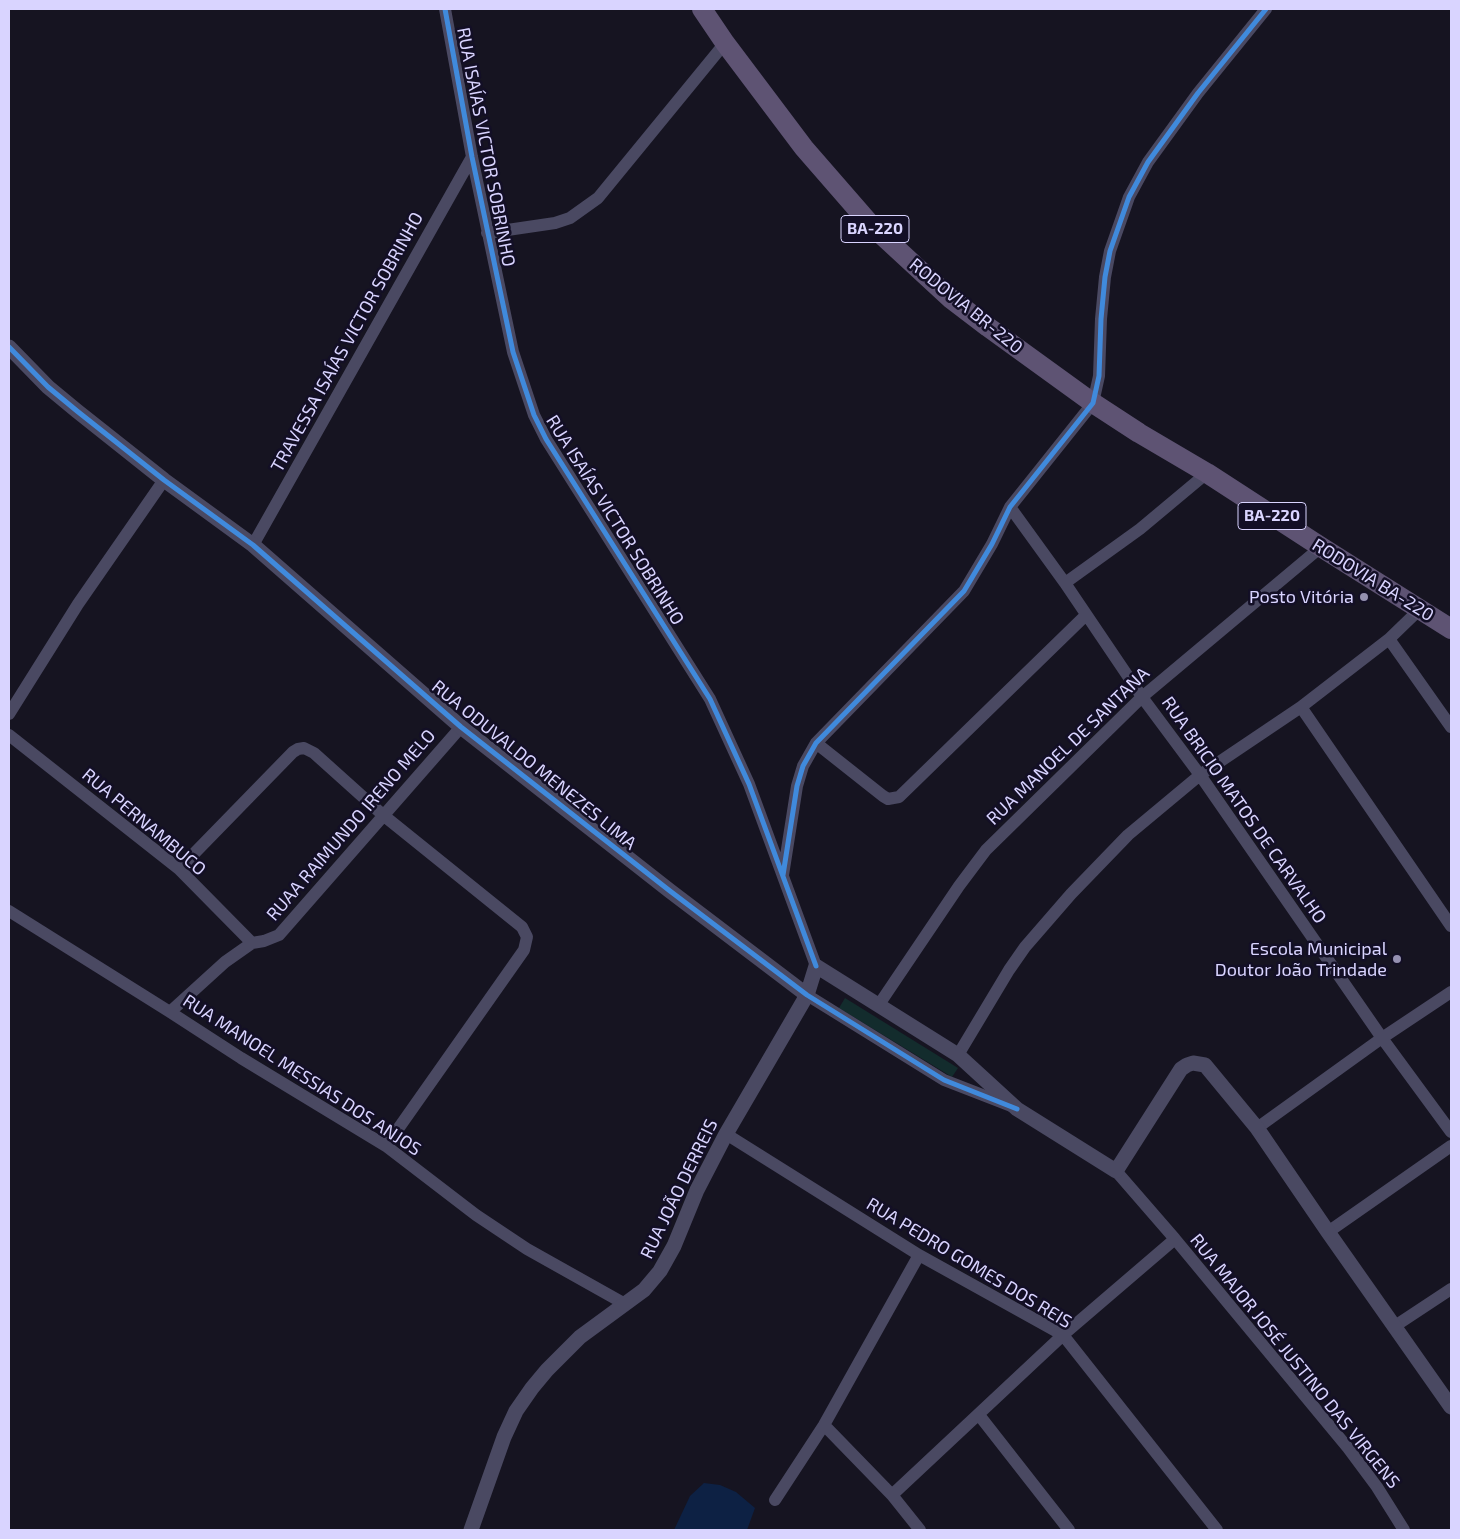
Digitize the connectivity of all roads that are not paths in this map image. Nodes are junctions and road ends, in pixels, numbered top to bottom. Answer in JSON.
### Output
{"nodes":[{"id":1,"x":445,"y":9,"type":"edge"},
{"id":2,"x":702,"y":9,"type":"edge"},
{"id":3,"x":1266,"y":9,"type":"edge"},
{"id":4,"x":726,"y":43,"type":"junction"},
{"id":5,"x":472,"y":157,"type":"junction"},
{"id":6,"x":487,"y":233,"type":"junction"},
{"id":7,"x":9,"y":347,"type":"edge"},
{"id":8,"x":1093,"y":402,"type":"junction"},
{"id":9,"x":1208,"y":473,"type":"junction"},
{"id":10,"x":164,"y":480,"type":"junction"},
{"id":11,"x":1010,"y":507,"type":"junction"},
{"id":12,"x":253,"y":545,"type":"junction"},
{"id":13,"x":1321,"y":548,"type":"junction"},
{"id":14,"x":1065,"y":583,"type":"junction"},
{"id":15,"x":1420,"y":609,"type":"junction"},
{"id":16,"x":1086,"y":615,"type":"junction"},
{"id":17,"x":1451,"y":629,"type":"edge"},
{"id":18,"x":1389,"y":639,"type":"junction"},
{"id":19,"x":1142,"y":697,"type":"junction"},
{"id":20,"x":1301,"y":707,"type":"junction"},
{"id":21,"x":9,"y":714,"type":"edge"},
{"id":22,"x":460,"y":727,"type":"junction"},
{"id":23,"x":1451,"y":727,"type":"edge"},
{"id":24,"x":9,"y":735,"type":"edge"},
{"id":25,"x":816,"y":743,"type":"junction"},
{"id":26,"x":1200,"y":775,"type":"junction"},
{"id":27,"x":383,"y":815,"type":"junction"},
{"id":28,"x":179,"y":869,"type":"junction"},
{"id":29,"x":783,"y":876,"type":"junction"},
{"id":30,"x":9,"y":911,"type":"edge"},
{"id":31,"x":1451,"y":926,"type":"edge"},
{"id":32,"x":252,"y":943,"type":"junction"},
{"id":33,"x":816,"y":966,"type":"junction"},
{"id":34,"x":1451,"y":992,"type":"edge"},
{"id":35,"x":807,"y":995,"type":"junction"},
{"id":36,"x":878,"y":1006,"type":"junction"},
{"id":37,"x":170,"y":1012,"type":"junction"},
{"id":38,"x":1382,"y":1038,"type":"junction"},
{"id":39,"x":958,"y":1055,"type":"junction"},
{"id":40,"x":1017,"y":1109,"type":"junction"},
{"id":41,"x":1257,"y":1128,"type":"junction"},
{"id":42,"x":1451,"y":1132,"type":"edge"},
{"id":43,"x":726,"y":1134,"type":"junction"},
{"id":44,"x":386,"y":1146,"type":"junction"},
{"id":45,"x":1451,"y":1146,"type":"edge"},
{"id":46,"x":1116,"y":1172,"type":"junction"},
{"id":47,"x":1328,"y":1232,"type":"junction"},
{"id":48,"x":1175,"y":1238,"type":"junction"},
{"id":49,"x":919,"y":1254,"type":"junction"},
{"id":50,"x":1451,"y":1289,"type":"edge"},
{"id":51,"x":625,"y":1304,"type":"junction"},
{"id":52,"x":1395,"y":1326,"type":"junction"},
{"id":53,"x":1063,"y":1335,"type":"junction"},
{"id":54,"x":1451,"y":1407,"type":"edge"},
{"id":55,"x":979,"y":1415,"type":"junction"},
{"id":56,"x":824,"y":1424,"type":"junction"},
{"id":57,"x":892,"y":1495,"type":"junction"},
{"id":58,"x":775,"y":1500,"type":"dead end"},
{"id":59,"x":471,"y":1530,"type":"edge"},
{"id":60,"x":920,"y":1530,"type":"edge"},
{"id":61,"x":1070,"y":1530,"type":"edge"},
{"id":62,"x":1217,"y":1530,"type":"edge"},
{"id":63,"x":1404,"y":1530,"type":"edge"}],
"edges":[{"from":1,"to":5,"type":"street","name":"RUA ISAÍAS VICTOR SOBRINHO"},
{"from":2,"to":4,"type":"main road","name":"RODOVIA BR-220","number":"BA-220"},
{"from":3,"to":8,"type":"street"},
{"from":4,"to":6,"type":"street"},
{"from":4,"to":8,"type":"main road","name":"RODOVIA BR-220","number":"BA-220"},
{"from":5,"to":6,"type":"street","name":"RUA ISAÍAS VICTOR SOBRINHO"},
{"from":5,"to":12,"type":"street","name":"TRAVESSA ISAÍAS VICTOR SOBRINHO"},
{"from":6,"to":29,"type":"street","name":"RUA ISAÍAS VICTOR SOBRINHO"},
{"from":7,"to":10,"type":"street","name":"RUA ODUVALDO MENEZES LIMA"},
{"from":8,"to":9,"type":"main road","name":"RODOVIA BA-220","number":"BA-220"},
{"from":8,"to":11,"type":"street"},
{"from":9,"to":13,"type":"main road","name":"RODOVIA BA-220","number":"BA-220"},
{"from":9,"to":14,"type":"street"},
{"from":10,"to":12,"type":"street","name":"RUA ODUVALDO MENEZES LIMA"},
{"from":10,"to":21,"type":"street"},
{"from":11,"to":14,"type":"street","name":"RUA BRICIO MATOS DE CARVALHO"},
{"from":11,"to":25,"type":"street"},
{"from":12,"to":22,"type":"street","name":"RUA ODUVALDO MENEZES LIMA"},
{"from":13,"to":15,"type":"main road","name":"RODOVIA BA-220","number":"BA-220"},
{"from":13,"to":19,"type":"street","name":"RUA MANOEL DE SANTANA"},
{"from":14,"to":16,"type":"street","name":"RUA BRICIO MATOS DE CARVALHO"},
{"from":15,"to":17,"type":"main road","name":"RODOVIA BA-220","number":"BA-220"},
{"from":15,"to":18,"type":"street"},
{"from":16,"to":19,"type":"street","name":"RUA BRICIO MATOS DE CARVALHO"},
{"from":16,"to":25,"type":"street"},
{"from":18,"to":20,"type":"street"},
{"from":18,"to":23,"type":"street"},
{"from":19,"to":26,"type":"street","name":"RUA BRICIO MATOS DE CARVALHO"},
{"from":19,"to":36,"type":"street","name":"RUA MANOEL DE SANTANA"},
{"from":20,"to":26,"type":"street"},
{"from":20,"to":31,"type":"street"},
{"from":22,"to":27,"type":"street","name":"RUAA RAIMUNDO IRENO MELO"},
{"from":22,"to":35,"type":"street","name":"RUA ODUVALDO MENEZES LIMA"},
{"from":24,"to":28,"type":"street","name":"RUA PERNAMBUCO"},
{"from":25,"to":29,"type":"street"},
{"from":26,"to":38,"type":"street","name":"RUA BRICIO MATOS DE CARVALHO"},
{"from":26,"to":39,"type":"street"},
{"from":27,"to":28,"type":"street"},
{"from":27,"to":32,"type":"street","name":"RUAA RAIMUNDO IRENO MELO"},
{"from":27,"to":44,"type":"street"},
{"from":28,"to":32,"type":"street","name":"RUA PERNAMBUCO"},
{"from":29,"to":33,"type":"street","name":"RUA ISAÍAS VICTOR SOBRINHO"},
{"from":30,"to":37,"type":"street","name":"RUA MANOEL MESSIAS DOS ANJOS"},
{"from":32,"to":37,"type":"street","name":"RUAA RAIMUNDO IRENO MELO"},
{"from":33,"to":35,"type":"street","name":"RUA JOÃO DERREIS"},
{"from":33,"to":36,"type":"street"},
{"from":34,"to":38,"type":"street"},
{"from":35,"to":40,"type":"street"},
{"from":35,"to":43,"type":"street","name":"RUA JOÃO DERREIS"},
{"from":36,"to":39,"type":"street"},
{"from":37,"to":44,"type":"street","name":"RUA MANOEL MESSIAS DOS ANJOS"},
{"from":38,"to":41,"type":"street"},
{"from":38,"to":42,"type":"street","name":"RUA BRICIO MATOS DE CARVALHO"},
{"from":39,"to":40,"type":"street"},
{"from":40,"to":46,"type":"street"},
{"from":41,"to":46,"type":"street"},
{"from":41,"to":47,"type":"street"},
{"from":43,"to":49,"type":"street","name":"RUA PEDRO GOMES DOS REIS"},
{"from":43,"to":51,"type":"street","name":"RUA JOÃO DERREIS"},
{"from":44,"to":51,"type":"street","name":"RUA MANOEL MESSIAS DOS ANJOS"},
{"from":45,"to":47,"type":"street"},
{"from":46,"to":48,"type":"street","name":"RUA MAJOR JOSÉ JUSTINO DAS VIRGENS"},
{"from":47,"to":52,"type":"street"},
{"from":48,"to":53,"type":"street"},
{"from":48,"to":63,"type":"street","name":"RUA MAJOR JOSÉ JUSTINO DAS VIRGENS"},
{"from":49,"to":53,"type":"street","name":"RUA PEDRO GOMES DOS REIS"},
{"from":49,"to":56,"type":"street"},
{"from":50,"to":52,"type":"street"},
{"from":51,"to":59,"type":"street","name":"RUA JOÃO DERREIS"},
{"from":52,"to":54,"type":"street"},
{"from":53,"to":55,"type":"street"},
{"from":53,"to":62,"type":"street","name":"RUA PEDRO GOMES DOS REIS"},
{"from":55,"to":57,"type":"street"},
{"from":55,"to":61,"type":"street"},
{"from":56,"to":57,"type":"street"},
{"from":56,"to":58,"type":"street"},
{"from":57,"to":60,"type":"street"}]}
